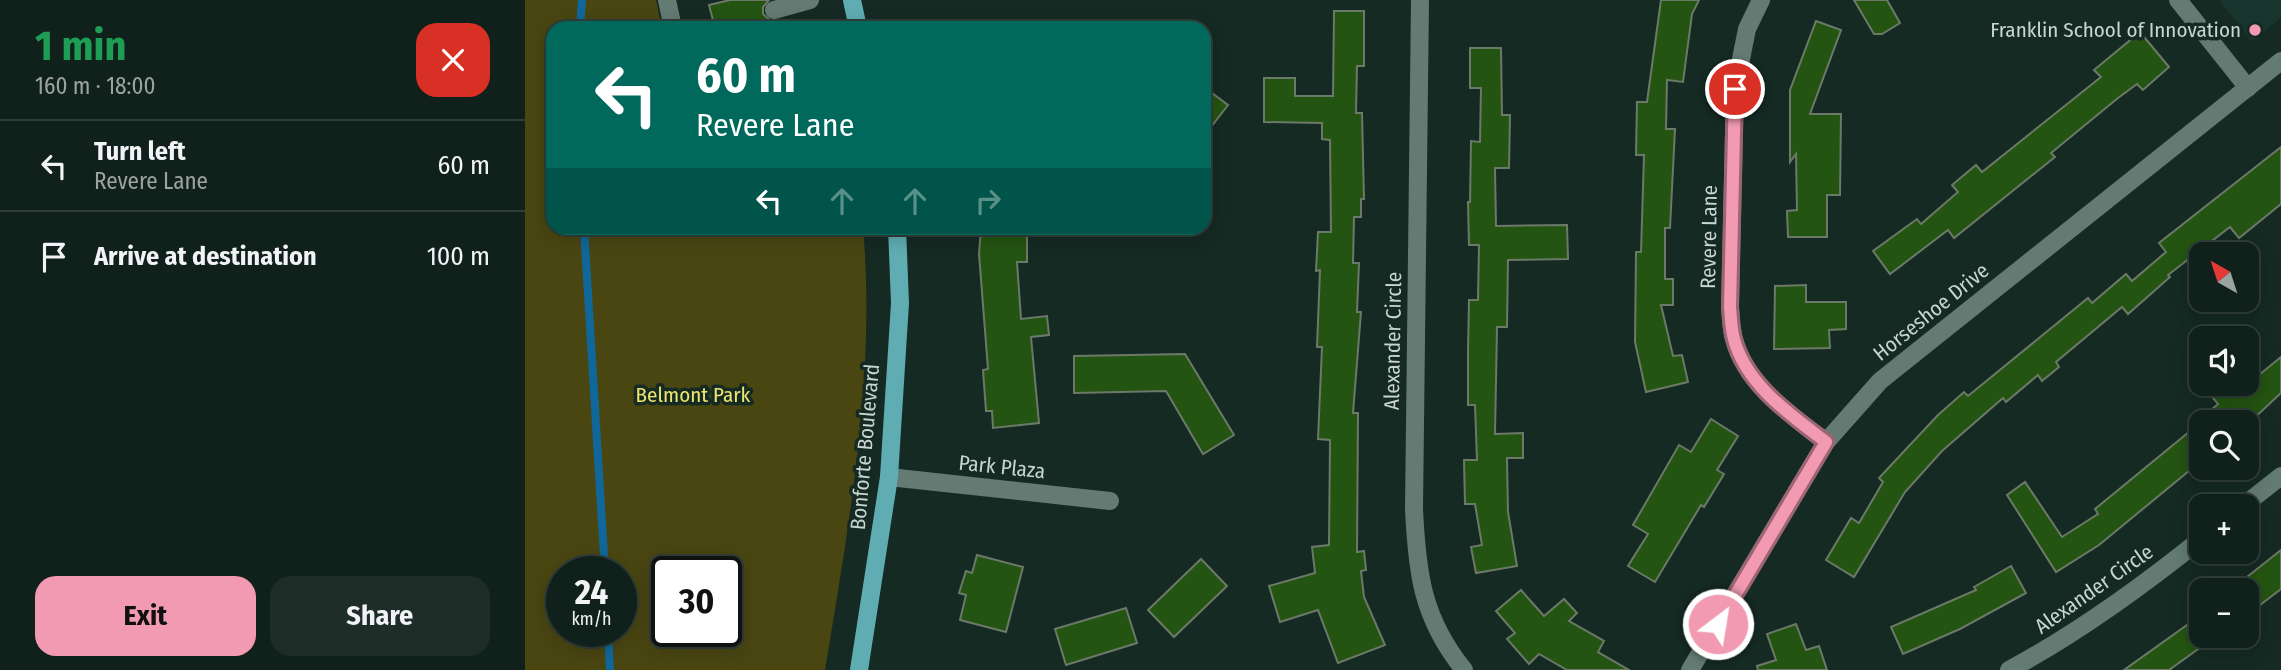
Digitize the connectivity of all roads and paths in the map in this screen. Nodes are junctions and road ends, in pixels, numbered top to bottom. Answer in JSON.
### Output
{"nodes":[{"id":1,"x":667,"y":0,"type":"edge"},
{"id":2,"x":810,"y":0,"type":"edge"},
{"id":3,"x":852,"y":0,"type":"edge"},
{"id":4,"x":1420,"y":0,"type":"edge"},
{"id":5,"x":1761,"y":0,"type":"edge"},
{"id":6,"x":2178,"y":0,"type":"edge"},
{"id":7,"x":774,"y":10,"type":"dead end"},
{"id":8,"x":672,"y":21,"type":"edge"},
{"id":9,"x":856,"y":21,"type":"edge"},
{"id":10,"x":2281,"y":61,"type":"edge"},
{"id":11,"x":2248,"y":88,"type":"junction"},
{"id":12,"x":897,"y":235,"type":"edge"},
{"id":13,"x":1826,"y":442,"type":"junction"},
{"id":14,"x":2281,"y":476,"type":"edge"},
{"id":15,"x":889,"y":477,"type":"junction"},
{"id":16,"x":2258,"y":494,"type":"edge"},
{"id":17,"x":1110,"y":501,"type":"dead end"},
{"id":18,"x":2189,"y":549,"type":"edge"},
{"id":19,"x":859,"y":670,"type":"edge"},
{"id":20,"x":1464,"y":670,"type":"edge"},
{"id":21,"x":1690,"y":670,"type":"edge"},
{"id":22,"x":2008,"y":670,"type":"edge"}],
"edges":[{"from":1,"to":8,"type":"street"},
{"from":2,"to":7,"type":"street"},
{"from":3,"to":9,"type":"main road"},
{"from":4,"to":20,"type":"street","name":"Alexander Circle"},
{"from":5,"to":13,"type":"street","name":"Revere Lane"},
{"from":6,"to":11,"type":"street"},
{"from":10,"to":11,"type":"street","name":"Horseshoe Drive"},
{"from":11,"to":13,"type":"street","name":"Horseshoe Drive"},
{"from":12,"to":15,"type":"main road","name":"Bonforte Boulevard"},
{"from":13,"to":21,"type":"street","name":"Horseshoe Drive"},
{"from":14,"to":16,"type":"street"},
{"from":15,"to":17,"type":"street","name":"Park Plaza"},
{"from":15,"to":19,"type":"main road","name":"Bonforte Boulevard"},
{"from":18,"to":22,"type":"street","name":"Alexander Circle"}]}
